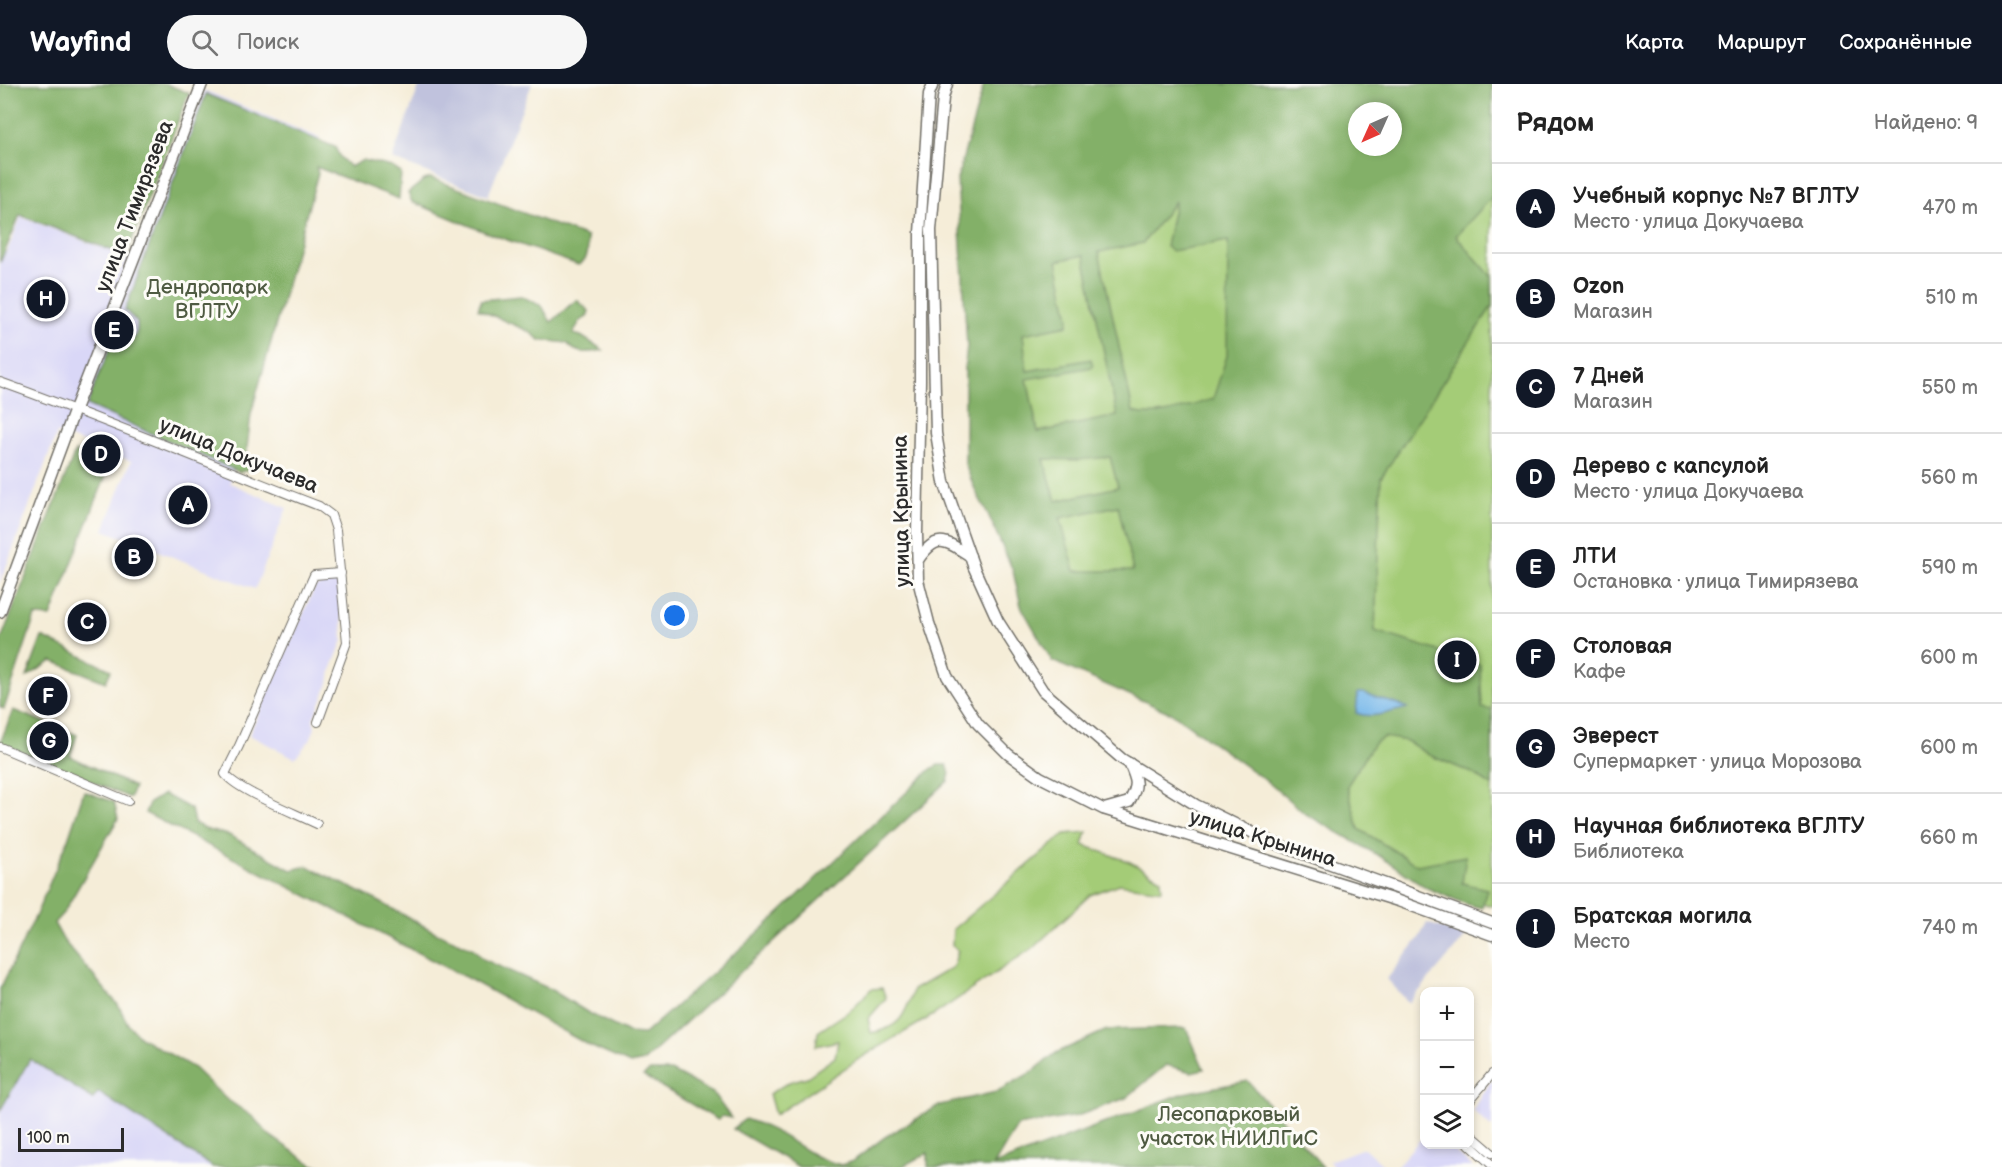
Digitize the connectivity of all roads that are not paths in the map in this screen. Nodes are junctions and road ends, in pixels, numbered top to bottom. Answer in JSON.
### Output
{"nodes":[{"id":1,"x":202,"y":84,"type":"edge"},
{"id":2,"x":933,"y":84,"type":"edge"},
{"id":3,"x":947,"y":84,"type":"edge"},
{"id":4,"x":0,"y":382,"type":"edge"},
{"id":5,"x":75,"y":408,"type":"junction"},
{"id":6,"x":970,"y":556,"type":"junction"},
{"id":7,"x":918,"y":560,"type":"junction"},
{"id":8,"x":341,"y":573,"type":"junction"},
{"id":9,"x":0,"y":612,"type":"edge"},
{"id":10,"x":318,"y":722,"type":"dead end"},
{"id":11,"x":0,"y":747,"type":"edge"},
{"id":12,"x":1128,"y":763,"type":"junction"},
{"id":13,"x":128,"y":801,"type":"dead end"},
{"id":14,"x":1103,"y":809,"type":"junction"},
{"id":15,"x":317,"y":824,"type":"dead end"},
{"id":16,"x":1492,"y":923,"type":"edge"},
{"id":17,"x":1492,"y":935,"type":"edge"},
{"id":18,"x":1492,"y":1074,"type":"edge"},
{"id":19,"x":1474,"y":1095,"type":"edge"},
{"id":20,"x":1474,"y":1137,"type":"edge"},
{"id":21,"x":1474,"y":1149,"type":"edge"},
{"id":22,"x":1492,"y":1153,"type":"edge"},
{"id":23,"x":1492,"y":1165,"type":"edge"}],
"edges":[{"from":1,"to":5,"type":"main road","name":"улица Тимирязева"},
{"from":2,"to":7,"type":"main road","name":"улица Крынина"},
{"from":3,"to":6,"type":"main road","name":"улица Крынина"},
{"from":4,"to":5,"type":"street","name":"улица Докучаева"},
{"from":5,"to":8,"type":"street","name":"улица Докучаева"},
{"from":5,"to":9,"type":"main road","name":"улица Тимирязева"},
{"from":6,"to":7,"type":"main road"},
{"from":6,"to":12,"type":"main road","name":"улица Крынина"},
{"from":7,"to":14,"type":"main road","name":"улица Крынина"},
{"from":8,"to":10,"type":"street","name":"улица Докучаева"},
{"from":8,"to":15,"type":"street"},
{"from":11,"to":13,"type":"street"},
{"from":12,"to":14,"type":"main road"},
{"from":12,"to":16,"type":"main road","name":"улица Крынина"},
{"from":14,"to":17,"type":"main road","name":"улица Крынина"},
{"from":18,"to":19,"type":"street"},
{"from":20,"to":22,"type":"street"},
{"from":21,"to":23,"type":"street"}]}
